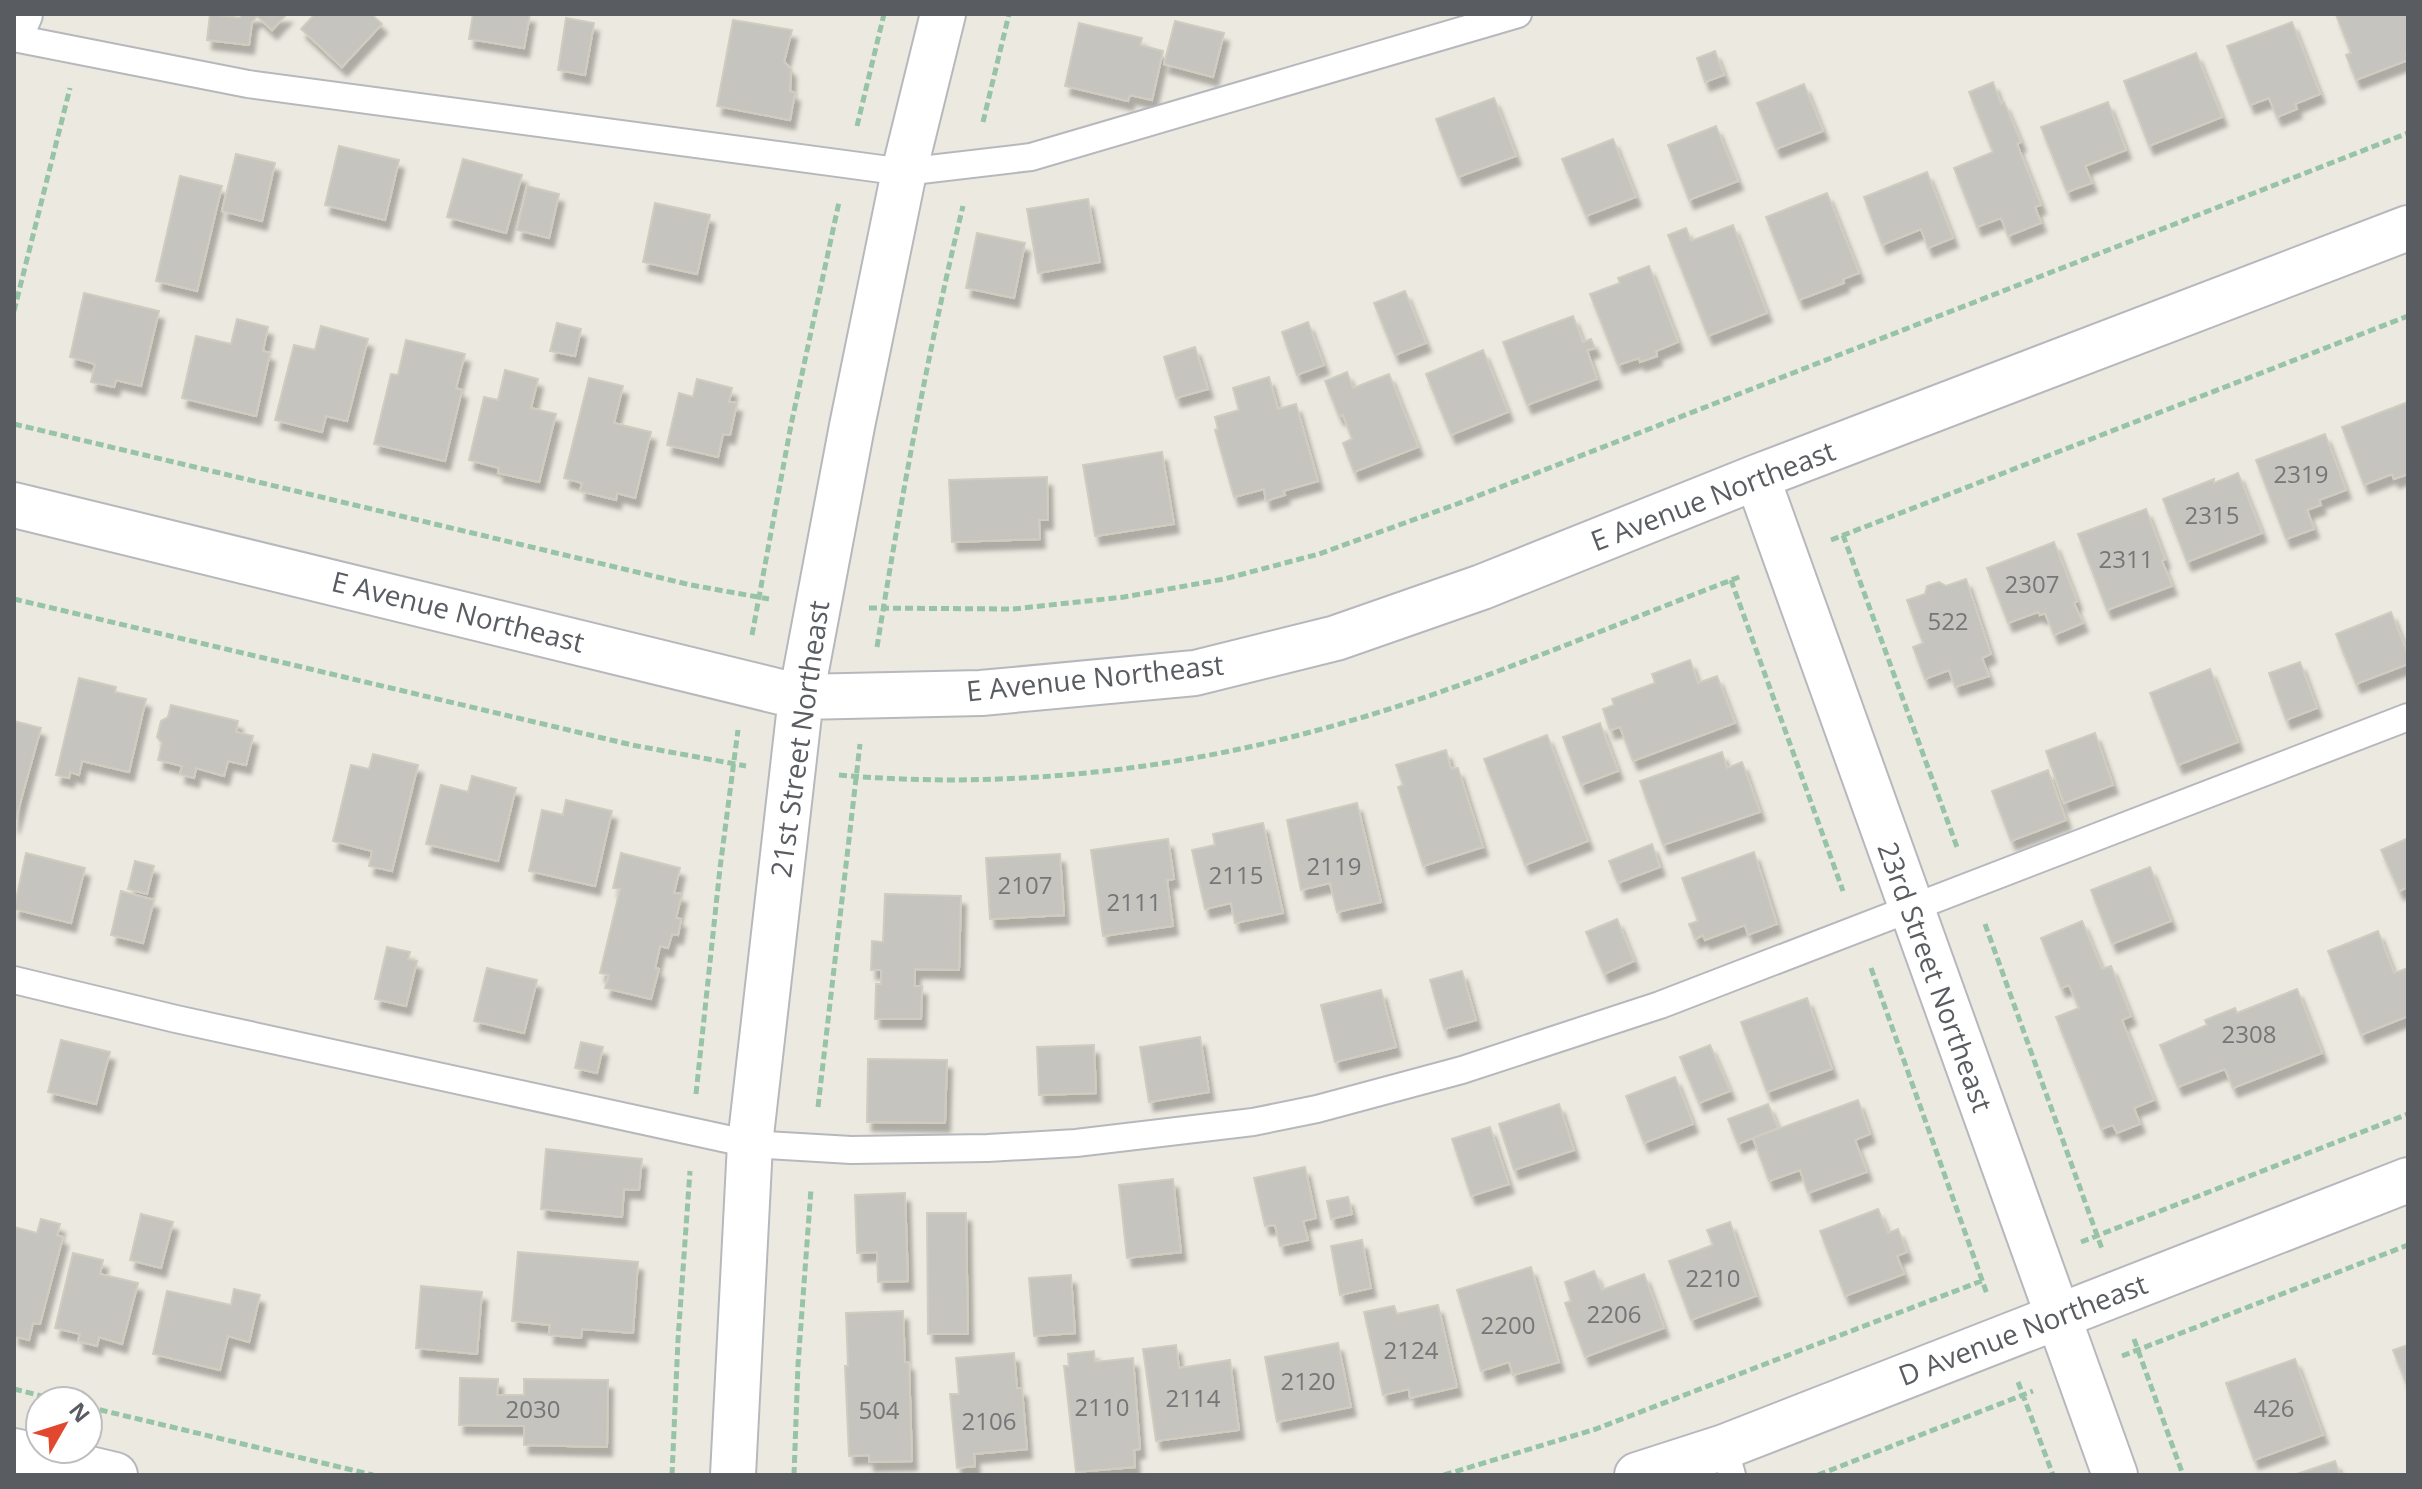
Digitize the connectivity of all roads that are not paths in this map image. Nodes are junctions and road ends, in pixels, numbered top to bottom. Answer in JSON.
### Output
{"nodes":[{"id":1,"x":20,"y":14,"type":"edge"},
{"id":2,"x":943,"y":14,"type":"edge"},
{"id":3,"x":1518,"y":14,"type":"edge"},
{"id":4,"x":14,"y":27,"type":"edge"},
{"id":5,"x":14,"y":38,"type":"edge"},
{"id":6,"x":904,"y":172,"type":"junction"},
{"id":7,"x":2408,"y":228,"type":"edge"},
{"id":8,"x":1757,"y":477,"type":"junction"},
{"id":9,"x":14,"y":505,"type":"edge"},
{"id":10,"x":801,"y":697,"type":"junction"},
{"id":11,"x":2408,"y":717,"type":"edge"},
{"id":12,"x":1911,"y":909,"type":"junction"},
{"id":13,"x":14,"y":980,"type":"edge"},
{"id":14,"x":750,"y":1144,"type":"junction"},
{"id":15,"x":2408,"y":1180,"type":"edge"},
{"id":16,"x":2057,"y":1317,"type":"junction"},
{"id":17,"x":14,"y":1451,"type":"edge"},
{"id":18,"x":1728,"y":1461,"type":"edge"},
{"id":19,"x":115,"y":1475,"type":"edge"},
{"id":20,"x":733,"y":1475,"type":"edge"},
{"id":21,"x":1637,"y":1475,"type":"edge"},
{"id":22,"x":2115,"y":1475,"type":"edge"}],
"edges":[{"from":1,"to":4,"type":"street"},
{"from":2,"to":6,"type":"street","name":"21st Street Northeast"},
{"from":3,"to":6,"type":"lane"},
{"from":5,"to":6,"type":"lane"},
{"from":6,"to":10,"type":"street","name":"21st Street Northeast"},
{"from":7,"to":8,"type":"street","name":"E Avenue Northeast"},
{"from":8,"to":10,"type":"street","name":"E Avenue Northeast"},
{"from":8,"to":12,"type":"street","name":"23rd Street Northeast"},
{"from":9,"to":10,"type":"street","name":"E Avenue Northeast"},
{"from":10,"to":14,"type":"street","name":"21st Street Northeast"},
{"from":11,"to":12,"type":"lane"},
{"from":12,"to":14,"type":"lane"},
{"from":12,"to":16,"type":"street","name":"23rd Street Northeast"},
{"from":13,"to":14,"type":"lane"},
{"from":14,"to":20,"type":"street","name":"21st Street Northeast"},
{"from":15,"to":16,"type":"street","name":"D Avenue Northeast"},
{"from":16,"to":18,"type":"street","name":"D Avenue Northeast"},
{"from":16,"to":22,"type":"street","name":"23rd Street Northeast"},
{"from":17,"to":19,"type":"street"},
{"from":18,"to":21,"type":"street","name":"D Avenue Northeast"}]}
